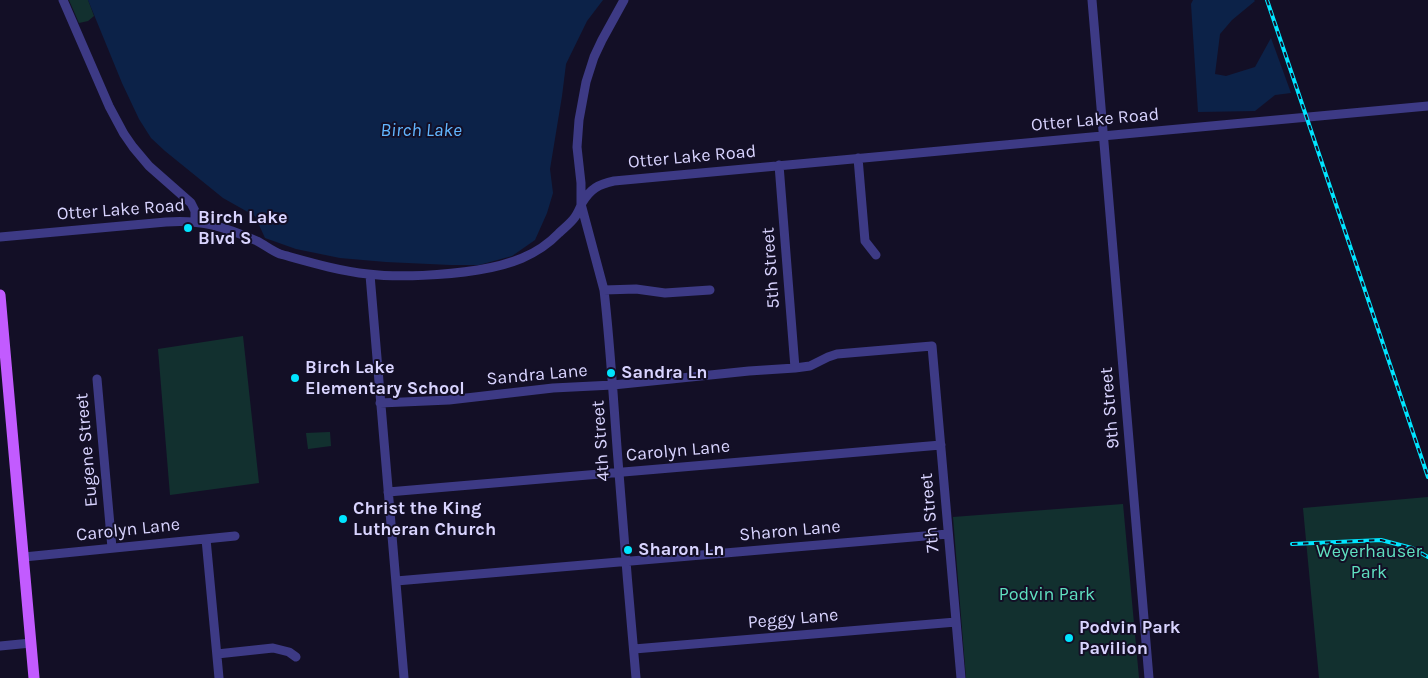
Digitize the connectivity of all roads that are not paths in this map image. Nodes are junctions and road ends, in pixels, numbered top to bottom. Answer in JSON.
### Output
{"nodes":[{"id":1,"x":63,"y":0,"type":"edge"},
{"id":2,"x":624,"y":0,"type":"edge"},
{"id":3,"x":1092,"y":0,"type":"edge"},
{"id":4,"x":1428,"y":106,"type":"edge"},
{"id":5,"x":1103,"y":136,"type":"junction"},
{"id":6,"x":858,"y":158,"type":"junction"},
{"id":7,"x":779,"y":166,"type":"junction"},
{"id":8,"x":581,"y":204,"type":"junction"},
{"id":9,"x":195,"y":221,"type":"junction"},
{"id":10,"x":0,"y":237,"type":"edge"},
{"id":11,"x":876,"y":255,"type":"dead end"},
{"id":12,"x":370,"y":274,"type":"junction"},
{"id":13,"x":604,"y":290,"type":"junction"},
{"id":14,"x":710,"y":290,"type":"dead end"},
{"id":15,"x":0,"y":295,"type":"edge"},
{"id":16,"x":932,"y":346,"type":"joint"},
{"id":17,"x":795,"y":368,"type":"junction"},
{"id":18,"x":97,"y":379,"type":"dead end"},
{"id":19,"x":613,"y":385,"type":"junction"},
{"id":20,"x":380,"y":404,"type":"junction"},
{"id":21,"x":941,"y":445,"type":"junction"},
{"id":22,"x":619,"y":472,"type":"junction"},
{"id":23,"x":388,"y":492,"type":"junction"},
{"id":24,"x":948,"y":534,"type":"junction"},
{"id":25,"x":235,"y":536,"type":"dead end"},
{"id":26,"x":206,"y":539,"type":"junction"},
{"id":27,"x":112,"y":548,"type":"junction"},
{"id":28,"x":24,"y":557,"type":"junction"},
{"id":29,"x":626,"y":561,"type":"junction"},
{"id":30,"x":396,"y":581,"type":"junction"},
{"id":31,"x":956,"y":622,"type":"junction"},
{"id":32,"x":31,"y":644,"type":"junction"},
{"id":33,"x":0,"y":646,"type":"edge"},
{"id":34,"x":634,"y":650,"type":"junction"},
{"id":35,"x":216,"y":654,"type":"junction"},
{"id":36,"x":296,"y":657,"type":"dead end"},
{"id":37,"x":34,"y":678,"type":"edge"},
{"id":38,"x":219,"y":678,"type":"edge"},
{"id":39,"x":404,"y":678,"type":"edge"},
{"id":40,"x":636,"y":678,"type":"edge"},
{"id":41,"x":961,"y":678,"type":"edge"},
{"id":42,"x":1149,"y":678,"type":"edge"}],
"edges":[{"from":1,"to":9,"type":"street"},
{"from":2,"to":8,"type":"street","name":"4th Street"},
{"from":3,"to":5,"type":"street","name":"9th Street"},
{"from":4,"to":5,"type":"street","name":"Otter Lake Road"},
{"from":5,"to":6,"type":"street","name":"Otter Lake Road"},
{"from":5,"to":42,"type":"street","name":"9th Street"},
{"from":6,"to":7,"type":"street","name":"Otter Lake Road"},
{"from":6,"to":11,"type":"street"},
{"from":7,"to":8,"type":"street","name":"Otter Lake Road"},
{"from":7,"to":17,"type":"street","name":"5th Street"},
{"from":8,"to":12,"type":"street","name":"Otter Lake Road"},
{"from":8,"to":13,"type":"street","name":"4th Street"},
{"from":9,"to":10,"type":"street","name":"Otter Lake Road"},
{"from":9,"to":12,"type":"street","name":"Otter Lake Road"},
{"from":12,"to":20,"type":"street"},
{"from":13,"to":14,"type":"street"},
{"from":13,"to":19,"type":"street","name":"4th Street"},
{"from":15,"to":28,"type":"main road"},
{"from":16,"to":17,"type":"street","name":"Sandra Lane"},
{"from":16,"to":21,"type":"street","name":"7th Street"},
{"from":17,"to":19,"type":"street","name":"Sandra Lane"},
{"from":18,"to":27,"type":"street","name":"Eugene Street"},
{"from":19,"to":20,"type":"street","name":"Sandra Lane"},
{"from":19,"to":22,"type":"street","name":"4th Street"},
{"from":20,"to":23,"type":"street"},
{"from":21,"to":22,"type":"street","name":"Carolyn Lane"},
{"from":21,"to":24,"type":"street","name":"7th Street"},
{"from":22,"to":23,"type":"street","name":"Carolyn Lane"},
{"from":22,"to":29,"type":"street","name":"4th Street"},
{"from":23,"to":30,"type":"street"},
{"from":24,"to":29,"type":"street","name":"Sharon Lane"},
{"from":24,"to":31,"type":"street","name":"7th Street"},
{"from":25,"to":26,"type":"street","name":"Carolyn Lane"},
{"from":26,"to":27,"type":"street","name":"Carolyn Lane"},
{"from":26,"to":35,"type":"street"},
{"from":27,"to":28,"type":"street","name":"Carolyn Lane"},
{"from":28,"to":32,"type":"main road"},
{"from":29,"to":30,"type":"street","name":"Sharon Lane"},
{"from":29,"to":34,"type":"street","name":"4th Street"},
{"from":30,"to":39,"type":"street"},
{"from":31,"to":34,"type":"street","name":"Peggy Lane"},
{"from":31,"to":41,"type":"street","name":"7th Street"},
{"from":32,"to":33,"type":"street"},
{"from":32,"to":37,"type":"main road"},
{"from":34,"to":40,"type":"street","name":"4th Street"},
{"from":35,"to":36,"type":"street"},
{"from":35,"to":38,"type":"street"}]}
